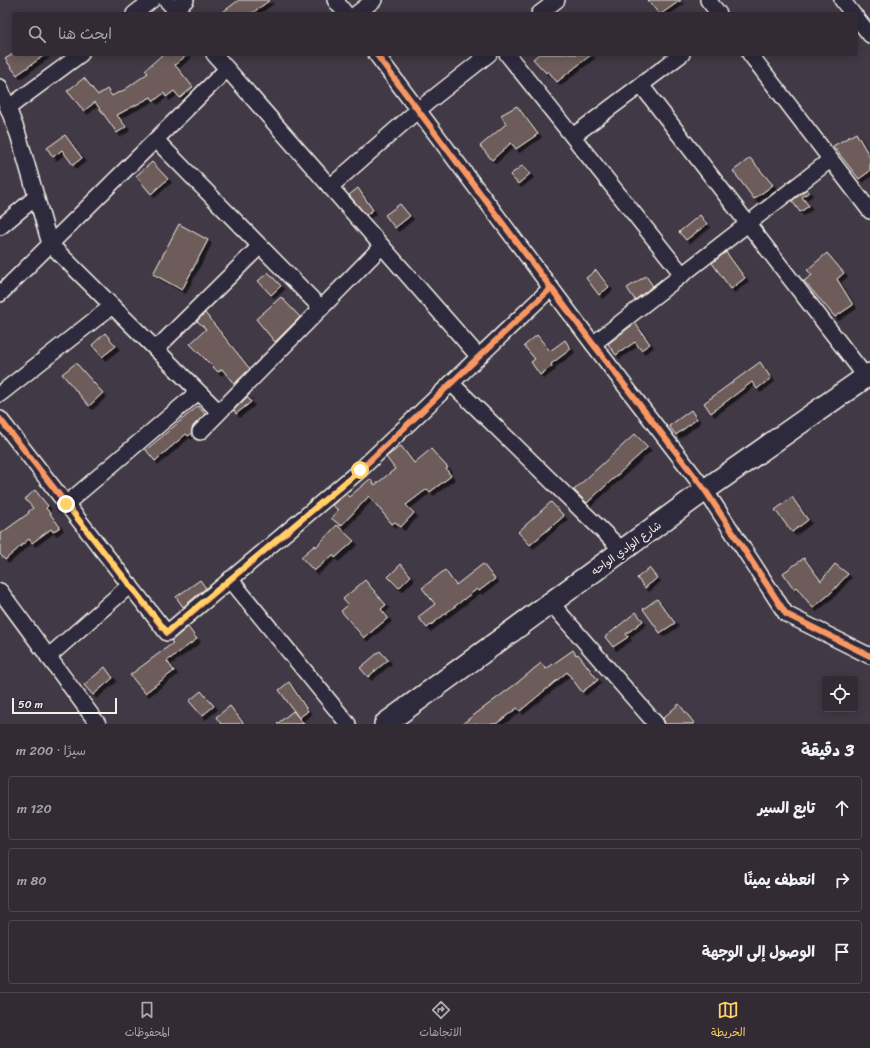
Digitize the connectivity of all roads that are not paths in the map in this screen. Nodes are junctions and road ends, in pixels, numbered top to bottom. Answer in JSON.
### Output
{"nodes":[{"id":1,"x":152,"y":0,"type":"edge"},
{"id":2,"x":335,"y":0,"type":"edge"},
{"id":3,"x":374,"y":0,"type":"edge"},
{"id":4,"x":557,"y":0,"type":"edge"},
{"id":5,"x":708,"y":0,"type":"edge"},
{"id":6,"x":842,"y":0,"type":"edge"},
{"id":7,"x":137,"y":12,"type":"edge"},
{"id":8,"x":344,"y":12,"type":"edge"},
{"id":9,"x":359,"y":12,"type":"edge"},
{"id":10,"x":542,"y":12,"type":"edge"},
{"id":11,"x":717,"y":12,"type":"edge"},
{"id":12,"x":851,"y":12,"type":"edge"},
{"id":13,"x":858,"y":20,"type":"edge"},
{"id":14,"x":870,"y":35,"type":"edge"},
{"id":15,"x":78,"y":56,"type":"edge"},
{"id":16,"x":216,"y":56,"type":"edge"},
{"id":17,"x":378,"y":56,"type":"edge"},
{"id":18,"x":486,"y":56,"type":"edge"},
{"id":19,"x":509,"y":56,"type":"edge"},
{"id":20,"x":679,"y":56,"type":"edge"},
{"id":21,"x":752,"y":56,"type":"edge"},
{"id":22,"x":227,"y":69,"type":"junction"},
{"id":23,"x":641,"y":85,"type":"junction"},
{"id":24,"x":1,"y":91,"type":"edge"},
{"id":25,"x":8,"y":108,"type":"junction"},
{"id":26,"x":418,"y":110,"type":"junction"},
{"id":27,"x":573,"y":136,"type":"junction"},
{"id":28,"x":156,"y":140,"type":"junction"},
{"id":29,"x":830,"y":160,"type":"junction"},
{"id":30,"x":330,"y":187,"type":"junction"},
{"id":31,"x":36,"y":197,"type":"junction"},
{"id":32,"x":870,"y":211,"type":"edge"},
{"id":33,"x":748,"y":224,"type":"junction"},
{"id":34,"x":0,"y":227,"type":"edge"},
{"id":35,"x":50,"y":244,"type":"junction"},
{"id":36,"x":260,"y":246,"type":"junction"},
{"id":37,"x":382,"y":246,"type":"junction"},
{"id":38,"x":682,"y":274,"type":"junction"},
{"id":39,"x":551,"y":288,"type":"junction"},
{"id":40,"x":0,"y":294,"type":"edge"},
{"id":41,"x":112,"y":306,"type":"junction"},
{"id":42,"x":321,"y":308,"type":"junction"},
{"id":43,"x":593,"y":344,"type":"junction"},
{"id":44,"x":156,"y":350,"type":"junction"},
{"id":45,"x":479,"y":356,"type":"junction"},
{"id":46,"x":868,"y":375,"type":"edge"},
{"id":47,"x":451,"y":383,"type":"junction"},
{"id":48,"x":198,"y":392,"type":"junction"},
{"id":49,"x":0,"y":394,"type":"edge"},
{"id":50,"x":219,"y":412,"type":"junction"},
{"id":51,"x":0,"y":419,"type":"edge"},
{"id":52,"x":200,"y":432,"type":"dead end"},
{"id":53,"x":705,"y":490,"type":"junction"},
{"id":54,"x":66,"y":504,"type":"junction"},
{"id":55,"x":622,"y":550,"type":"junction"},
{"id":56,"x":230,"y":579,"type":"junction"},
{"id":57,"x":130,"y":585,"type":"junction"},
{"id":58,"x":0,"y":591,"type":"edge"},
{"id":59,"x":551,"y":603,"type":"junction"},
{"id":60,"x":870,"y":656,"type":"edge"},
{"id":61,"x":48,"y":657,"type":"junction"},
{"id":62,"x":98,"y":724,"type":"edge"},
{"id":63,"x":348,"y":724,"type":"edge"},
{"id":64,"x":385,"y":724,"type":"edge"},
{"id":65,"x":656,"y":724,"type":"edge"}],
"edges":[{"from":1,"to":7,"type":"street"},
{"from":2,"to":8,"type":"street"},
{"from":3,"to":9,"type":"street"},
{"from":4,"to":10,"type":"street"},
{"from":5,"to":11,"type":"street"},
{"from":6,"to":12,"type":"street"},
{"from":13,"to":14,"type":"street"},
{"from":15,"to":25,"type":"street"},
{"from":16,"to":22,"type":"street"},
{"from":17,"to":26,"type":"street"},
{"from":18,"to":26,"type":"street"},
{"from":19,"to":27,"type":"street"},
{"from":20,"to":23,"type":"street"},
{"from":21,"to":29,"type":"street"},
{"from":22,"to":28,"type":"street"},
{"from":22,"to":30,"type":"street"},
{"from":23,"to":27,"type":"street"},
{"from":23,"to":33,"type":"street"},
{"from":24,"to":25,"type":"street"},
{"from":25,"to":31,"type":"street"},
{"from":26,"to":30,"type":"street"},
{"from":26,"to":39,"type":"street"},
{"from":27,"to":38,"type":"street"},
{"from":28,"to":35,"type":"street"},
{"from":28,"to":36,"type":"street"},
{"from":29,"to":32,"type":"street"},
{"from":29,"to":33,"type":"street"},
{"from":30,"to":37,"type":"street"},
{"from":31,"to":34,"type":"street"},
{"from":31,"to":35,"type":"street"},
{"from":33,"to":38,"type":"street"},
{"from":33,"to":46,"type":"street"},
{"from":35,"to":40,"type":"street"},
{"from":35,"to":41,"type":"street"},
{"from":36,"to":42,"type":"street"},
{"from":36,"to":44,"type":"street"},
{"from":37,"to":42,"type":"street"},
{"from":37,"to":45,"type":"street"},
{"from":38,"to":43,"type":"street"},
{"from":39,"to":43,"type":"street"},
{"from":39,"to":45,"type":"street"},
{"from":41,"to":44,"type":"street"},
{"from":41,"to":49,"type":"street"},
{"from":42,"to":50,"type":"street"},
{"from":43,"to":53,"type":"street"},
{"from":44,"to":48,"type":"street"},
{"from":45,"to":47,"type":"street"},
{"from":46,"to":53,"type":"main road","name":"شارع الوادي الواحه"},
{"from":47,"to":55,"type":"street"},
{"from":47,"to":56,"type":"street"},
{"from":48,"to":50,"type":"street"},
{"from":48,"to":54,"type":"street"},
{"from":50,"to":52,"type":"street"},
{"from":51,"to":54,"type":"street"},
{"from":53,"to":55,"type":"main road","name":"شارع الوادي الواحه"},
{"from":53,"to":60,"type":"street"},
{"from":54,"to":57,"type":"street"},
{"from":55,"to":59,"type":"main road","name":"شارع الوادي الواحه"},
{"from":56,"to":57,"type":"street"},
{"from":56,"to":63,"type":"street"},
{"from":57,"to":61,"type":"street"},
{"from":58,"to":61,"type":"street"},
{"from":59,"to":64,"type":"main road","name":"شارع الوادي الواحه"},
{"from":59,"to":65,"type":"street"},
{"from":61,"to":62,"type":"street"}]}
